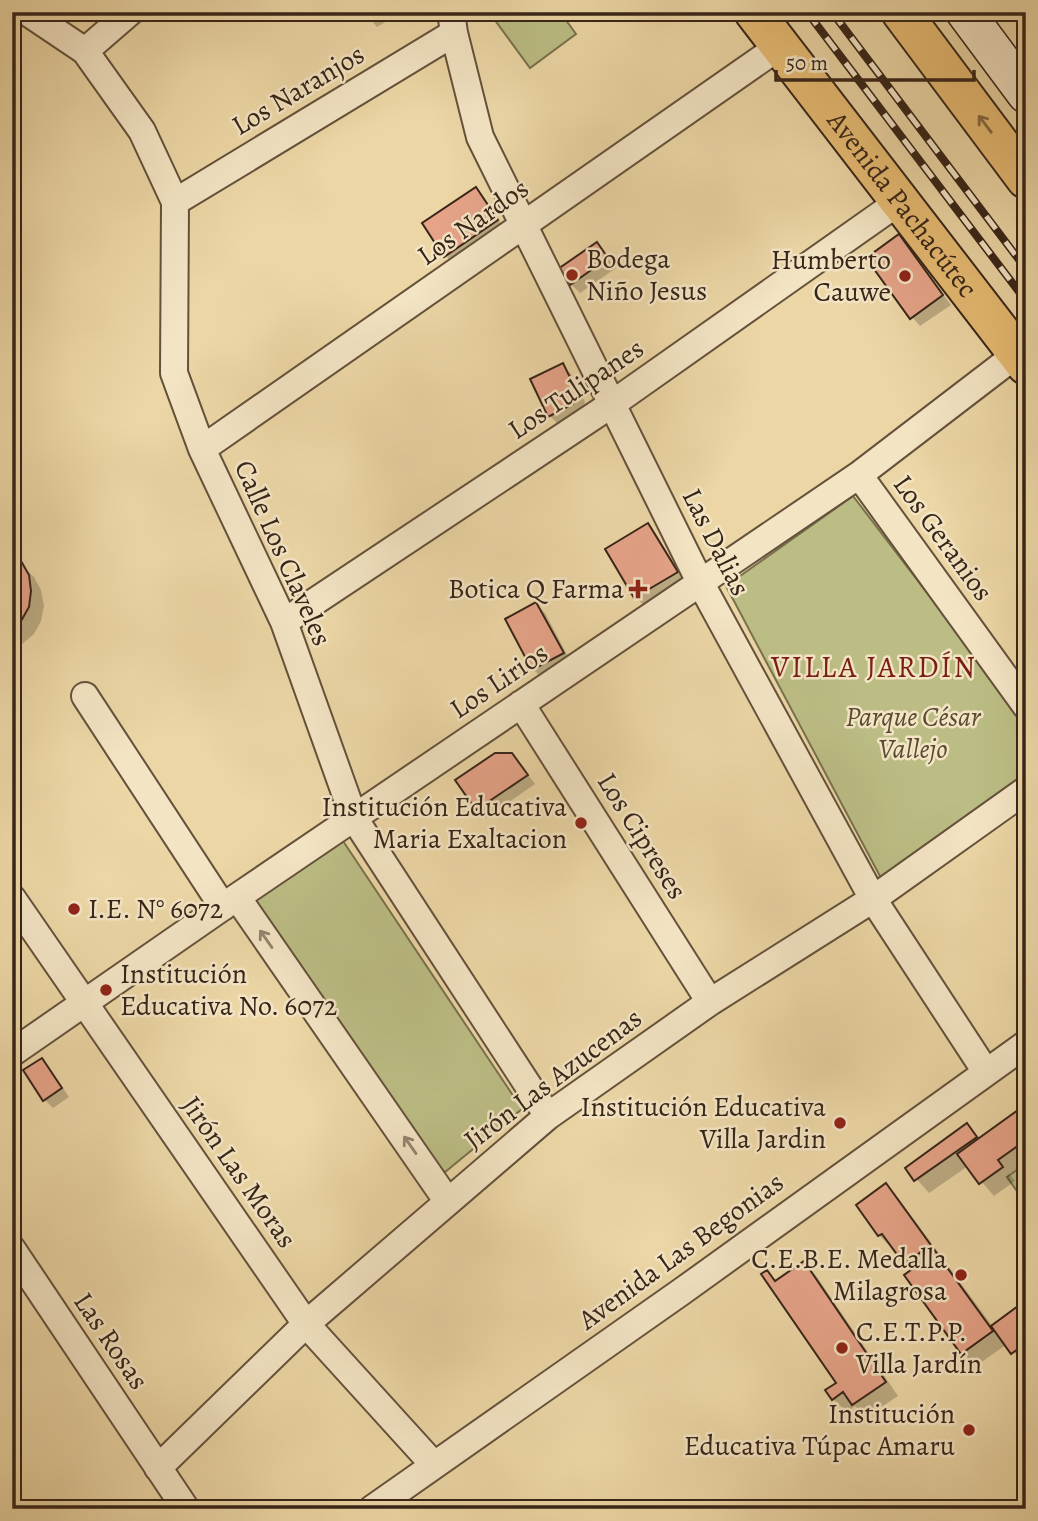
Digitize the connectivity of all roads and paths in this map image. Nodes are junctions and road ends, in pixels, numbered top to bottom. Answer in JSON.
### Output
{"nodes":[{"id":1,"x":27,"y":12,"type":"edge"},
{"id":2,"x":130,"y":12,"type":"edge"},
{"id":3,"x":754,"y":12,"type":"edge"},
{"id":4,"x":901,"y":12,"type":"edge"},
{"id":5,"x":965,"y":12,"type":"edge"},
{"id":6,"x":453,"y":23,"type":"edge"},
{"id":7,"x":780,"y":46,"type":"junction"},
{"id":8,"x":85,"y":51,"type":"junction"},
{"id":9,"x":1026,"y":94,"type":"edge"},
{"id":10,"x":1026,"y":178,"type":"edge"},
{"id":11,"x":900,"y":201,"type":"junction"},
{"id":12,"x":175,"y":202,"type":"junction"},
{"id":13,"x":523,"y":225,"type":"junction"},
{"id":14,"x":1022,"y":360,"type":"edge"},
{"id":15,"x":612,"y":404,"type":"junction"},
{"id":16,"x":202,"y":449,"type":"junction"},
{"id":17,"x":859,"y":475,"type":"junction"},
{"id":18,"x":700,"y":582,"type":"junction"},
{"id":19,"x":284,"y":622,"type":"junction"},
{"id":20,"x":85,"y":696,"type":"dead end"},
{"id":21,"x":521,"y":704,"type":"junction"},
{"id":22,"x":1026,"y":706,"type":"edge"},
{"id":23,"x":1026,"y":790,"type":"edge"},
{"id":24,"x":354,"y":818,"type":"junction"},
{"id":25,"x":12,"y":898,"type":"edge"},
{"id":26,"x":873,"y":900,"type":"junction"},
{"id":27,"x":230,"y":902,"type":"junction"},
{"id":28,"x":710,"y":1002,"type":"junction"},
{"id":29,"x":84,"y":1003,"type":"junction"},
{"id":30,"x":1026,"y":1044,"type":"edge"},
{"id":31,"x":12,"y":1053,"type":"edge"},
{"id":32,"x":986,"y":1072,"type":"junction"},
{"id":33,"x":548,"y":1116,"type":"junction"},
{"id":34,"x":449,"y":1202,"type":"junction"},
{"id":35,"x":12,"y":1249,"type":"edge"},
{"id":36,"x":306,"y":1324,"type":"junction"},
{"id":37,"x":434,"y":1465,"type":"junction"},
{"id":38,"x":158,"y":1468,"type":"junction"},
{"id":39,"x":186,"y":1509,"type":"edge"},
{"id":40,"x":372,"y":1509,"type":"edge"}],
"edges":[{"from":1,"to":8,"type":"street","name":"Calle Los Claveles"},
{"from":2,"to":8,"type":"street"},
{"from":3,"to":7,"type":"main road","name":"Avenida Pachacútec"},
{"from":10,"to":4,"type":"main road","one_way":true},
{"from":5,"to":9,"type":"street"},
{"from":6,"to":12,"type":"street","name":"Los Naranjos"},
{"from":6,"to":13,"type":"street","name":"Las Dalias"},
{"from":7,"to":11,"type":"main road","name":"Avenida Pachacútec"},
{"from":7,"to":13,"type":"street","name":"Los Nardos"},
{"from":8,"to":12,"type":"street","name":"Calle Los Claveles"},
{"from":11,"to":14,"type":"main road","name":"Avenida Pachacútec"},
{"from":11,"to":15,"type":"street","name":"Los Tulipanes"},
{"from":12,"to":16,"type":"street","name":"Calle Los Claveles"},
{"from":13,"to":15,"type":"street","name":"Las Dalias"},
{"from":13,"to":16,"type":"street","name":"Los Nardos"},
{"from":14,"to":17,"type":"street","name":"Los Lirios"},
{"from":15,"to":18,"type":"street","name":"Las Dalias"},
{"from":15,"to":19,"type":"street","name":"Los Tulipanes"},
{"from":16,"to":19,"type":"street","name":"Calle Los Claveles"},
{"from":17,"to":18,"type":"street","name":"Los Lirios"},
{"from":17,"to":22,"type":"street","name":"Los Geranios"},
{"from":18,"to":21,"type":"street","name":"Los Lirios"},
{"from":18,"to":26,"type":"street","name":"Las Dalias"},
{"from":19,"to":24,"type":"street","name":"Calle Los Claveles"},
{"from":20,"to":27,"type":"street"},
{"from":21,"to":24,"type":"street","name":"Los Lirios"},
{"from":21,"to":28,"type":"street","name":"Los Cipreses"},
{"from":23,"to":26,"type":"street","name":"Jirón Las Azucenas"},
{"from":24,"to":27,"type":"street","name":"Los Lirios"},
{"from":24,"to":33,"type":"street","name":"Calle Los Claveles"},
{"from":25,"to":29,"type":"street","name":"Jirón Las Moras"},
{"from":26,"to":28,"type":"street","name":"Jirón Las Azucenas"},
{"from":26,"to":32,"type":"street","name":"Las Dalias"},
{"from":27,"to":29,"type":"street","name":"Los Lirios"},
{"from":34,"to":27,"type":"street","one_way":true},
{"from":28,"to":33,"type":"street","name":"Jirón Las Azucenas"},
{"from":29,"to":31,"type":"street","name":"Los Lirios"},
{"from":29,"to":36,"type":"street","name":"Jirón Las Moras"},
{"from":30,"to":32,"type":"street","name":"Avenida Las Begonias"},
{"from":32,"to":37,"type":"street","name":"Avenida Las Begonias"},
{"from":33,"to":34,"type":"street","name":"Jirón Las Azucenas"},
{"from":34,"to":36,"type":"street","name":"Jirón Las Azucenas"},
{"from":35,"to":38,"type":"street","name":"Las Rosas"},
{"from":36,"to":37,"type":"street","name":"Jirón Las Moras"},
{"from":36,"to":38,"type":"street","name":"Jirón Las Azucenas"},
{"from":37,"to":40,"type":"street","name":"Avenida Las Begonias"},
{"from":38,"to":39,"type":"street","name":"Las Rosas"}]}
